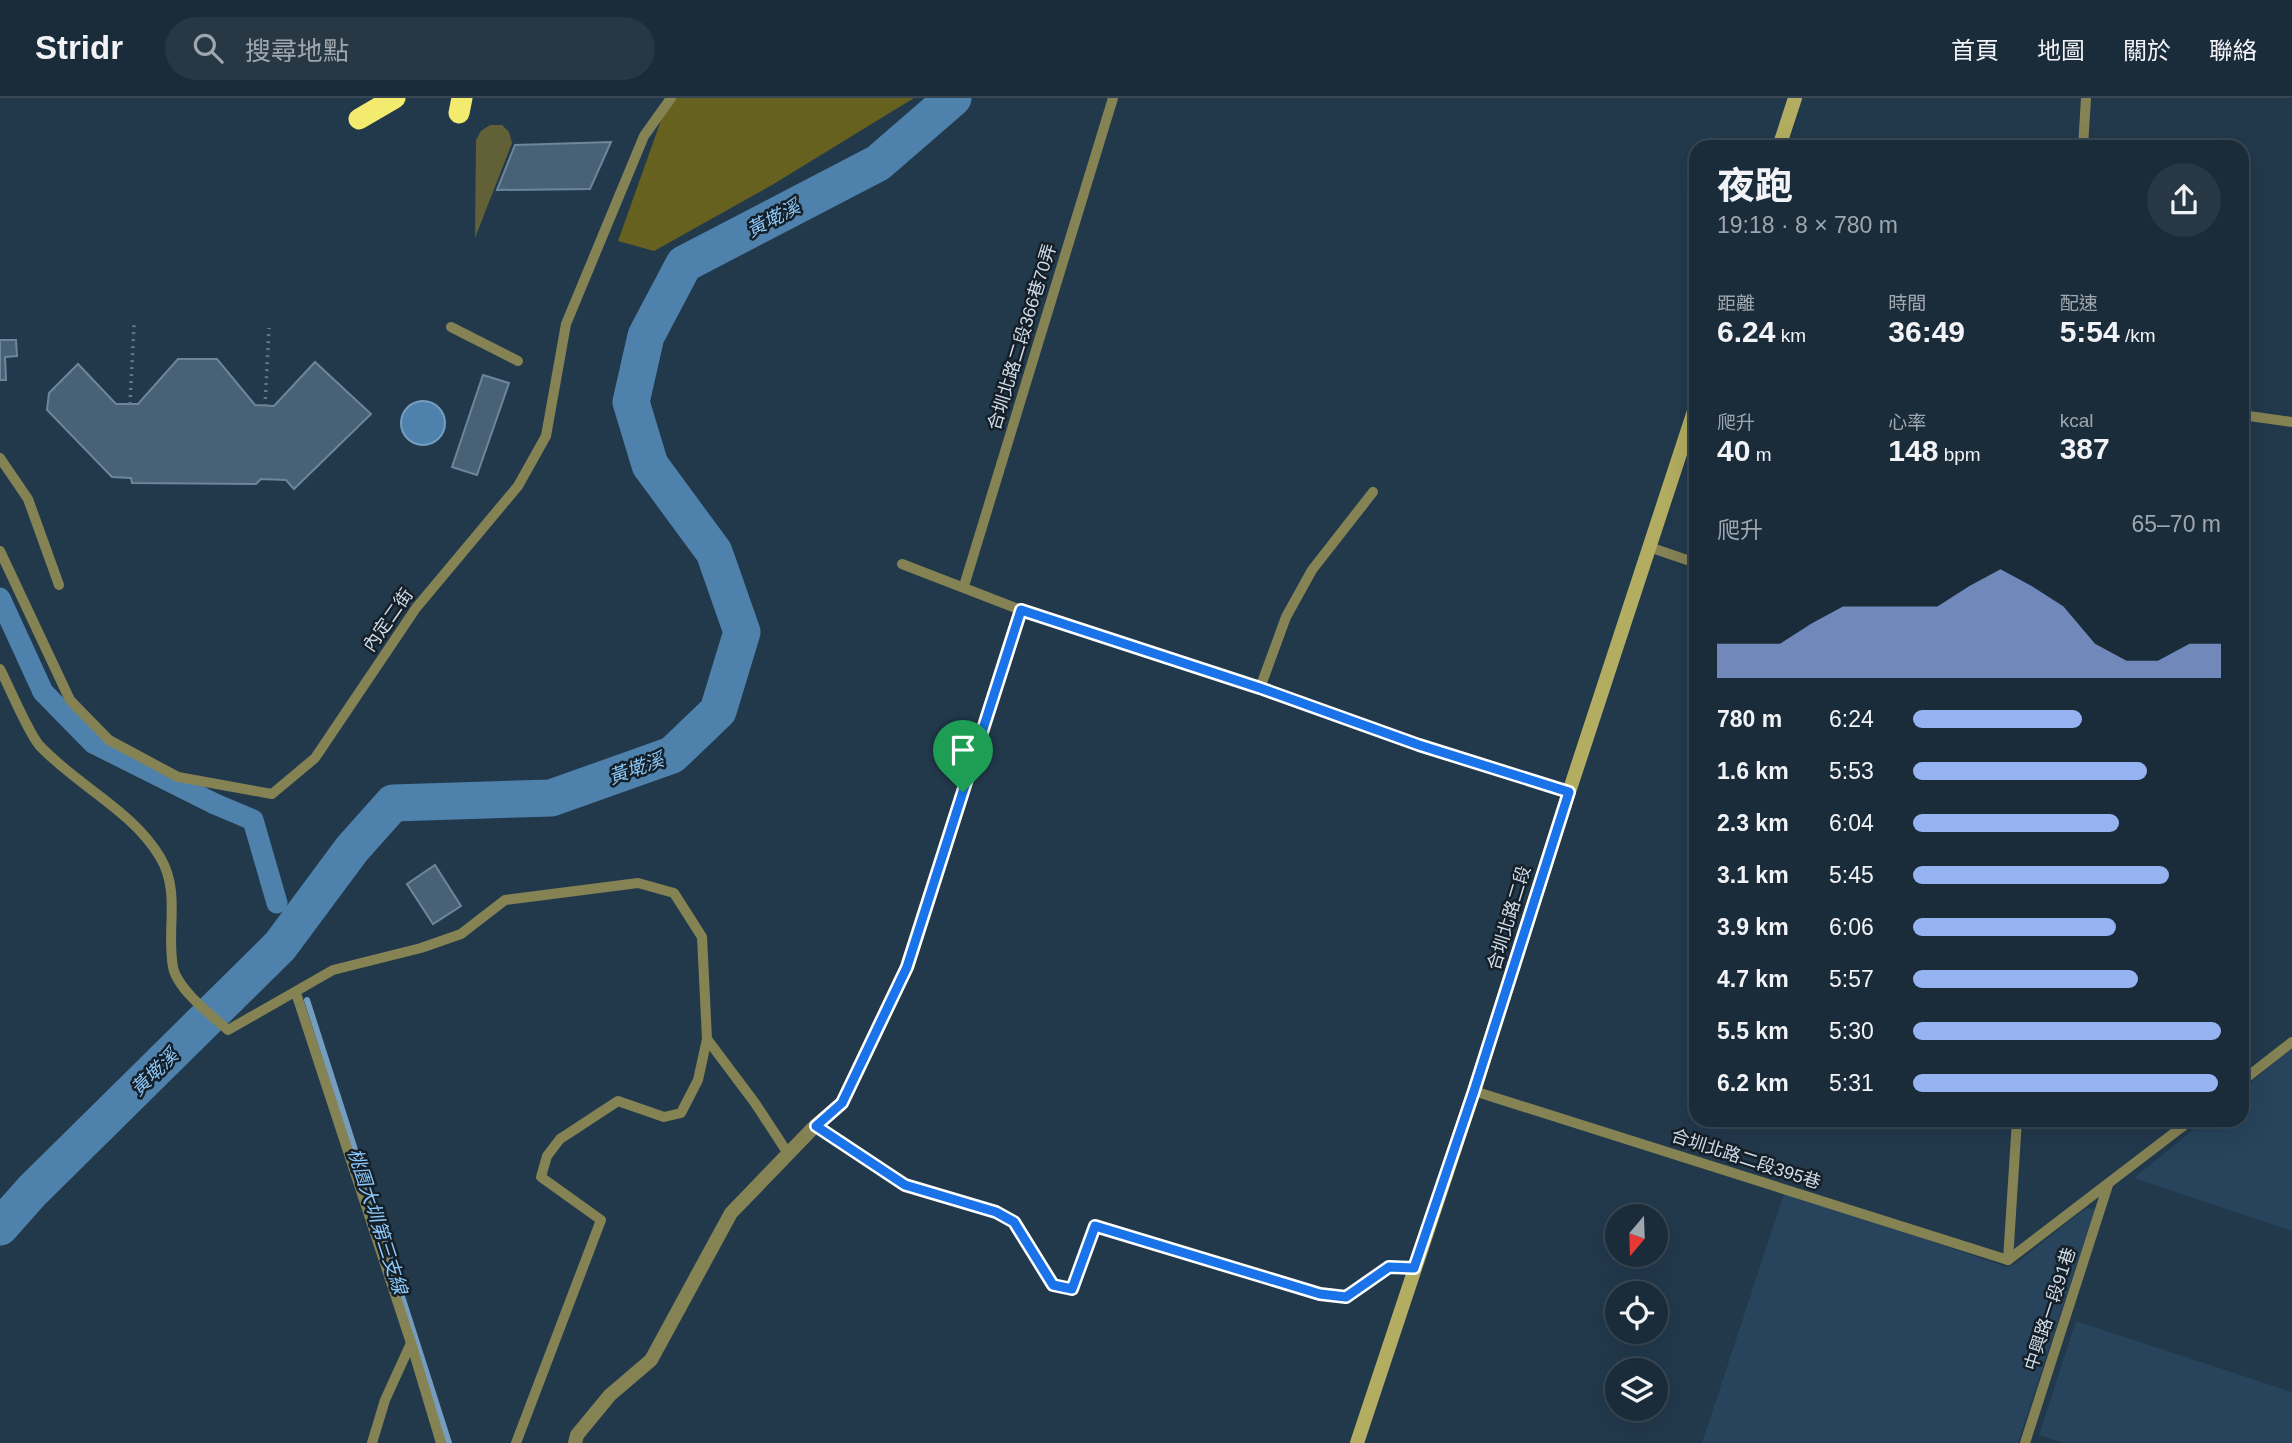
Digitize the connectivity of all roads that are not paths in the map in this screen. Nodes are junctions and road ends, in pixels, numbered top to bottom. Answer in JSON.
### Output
{"nodes":[{"id":1,"x":381,"y":98,"type":"edge"},
{"id":2,"x":395,"y":98,"type":"edge"},
{"id":3,"x":671,"y":98,"type":"edge"},
{"id":4,"x":1113,"y":98,"type":"edge"},
{"id":5,"x":1795,"y":98,"type":"edge"},
{"id":6,"x":2087,"y":98,"type":"edge"},
{"id":7,"x":1781,"y":140,"type":"edge"},
{"id":8,"x":2084,"y":140,"type":"edge"},
{"id":9,"x":451,"y":327,"type":"dead end"},
{"id":10,"x":518,"y":361,"type":"dead end"},
{"id":11,"x":2249,"y":416,"type":"edge"},
{"id":12,"x":2292,"y":422,"type":"edge"},
{"id":13,"x":1689,"y":426,"type":"edge"},
{"id":14,"x":0,"y":458,"type":"edge"},
{"id":15,"x":1374,"y":492,"type":"dead end"},
{"id":16,"x":1649,"y":547,"type":"junction"},
{"id":17,"x":0,"y":551,"type":"edge"},
{"id":18,"x":1689,"y":561,"type":"edge"},
{"id":19,"x":902,"y":564,"type":"dead end"},
{"id":20,"x":59,"y":585,"type":"dead end"},
{"id":21,"x":964,"y":586,"type":"junction"},
{"id":22,"x":1021,"y":610,"type":"junction"},
{"id":23,"x":0,"y":669,"type":"edge"},
{"id":24,"x":1260,"y":688,"type":"junction"},
{"id":25,"x":1569,"y":792,"type":"junction"},
{"id":26,"x":296,"y":993,"type":"junction"},
{"id":27,"x":707,"y":1039,"type":"junction"},
{"id":28,"x":2292,"y":1042,"type":"edge"},
{"id":29,"x":2249,"y":1076,"type":"edge"},
{"id":30,"x":1474,"y":1091,"type":"junction"},
{"id":31,"x":816,"y":1126,"type":"junction"},
{"id":32,"x":2017,"y":1127,"type":"edge"},
{"id":33,"x":2183,"y":1127,"type":"edge"},
{"id":34,"x":789,"y":1155,"type":"junction"},
{"id":35,"x":2108,"y":1185,"type":"junction"},
{"id":36,"x":2008,"y":1260,"type":"junction"},
{"id":37,"x":1414,"y":1268,"type":"junction"},
{"id":38,"x":411,"y":1343,"type":"junction"},
{"id":39,"x":372,"y":1443,"type":"edge"},
{"id":40,"x":441,"y":1443,"type":"edge"},
{"id":41,"x":516,"y":1443,"type":"edge"},
{"id":42,"x":575,"y":1443,"type":"edge"},
{"id":43,"x":1357,"y":1443,"type":"edge"},
{"id":44,"x":2025,"y":1443,"type":"edge"}],
"edges":[{"from":1,"to":2,"type":"highway"},
{"from":3,"to":17,"type":"lane","name":"內定二街"},
{"from":4,"to":21,"type":"lane","name":"合圳北路二段366巷70弄"},
{"from":5,"to":7,"type":"street"},
{"from":6,"to":8,"type":"lane"},
{"from":9,"to":10,"type":"lane"},
{"from":11,"to":12,"type":"lane"},
{"from":13,"to":16,"type":"street","name":"合圳北路二段"},
{"from":14,"to":20,"type":"lane"},
{"from":15,"to":24,"type":"lane"},
{"from":16,"to":18,"type":"lane"},
{"from":16,"to":25,"type":"street","name":"合圳北路二段"},
{"from":19,"to":21,"type":"lane"},
{"from":21,"to":22,"type":"lane"},
{"from":22,"to":24,"type":"lane"},
{"from":22,"to":31,"type":"street"},
{"from":23,"to":26,"type":"lane"},
{"from":24,"to":25,"type":"lane"},
{"from":25,"to":30,"type":"street","name":"合圳北路二段"},
{"from":26,"to":27,"type":"lane"},
{"from":26,"to":38,"type":"lane"},
{"from":27,"to":34,"type":"lane"},
{"from":27,"to":41,"type":"lane"},
{"from":28,"to":29,"type":"lane"},
{"from":30,"to":36,"type":"lane","name":"合圳北路二段395巷"},
{"from":30,"to":37,"type":"street","name":"合圳北路二段"},
{"from":31,"to":34,"type":"street"},
{"from":31,"to":37,"type":"lane"},
{"from":32,"to":36,"type":"lane"},
{"from":33,"to":35,"type":"lane"},
{"from":34,"to":42,"type":"street"},
{"from":35,"to":36,"type":"lane"},
{"from":35,"to":44,"type":"lane","name":"中興路一段91巷"},
{"from":37,"to":43,"type":"street","name":"合圳北路二段"},
{"from":38,"to":39,"type":"lane"},
{"from":38,"to":40,"type":"lane"}]}
